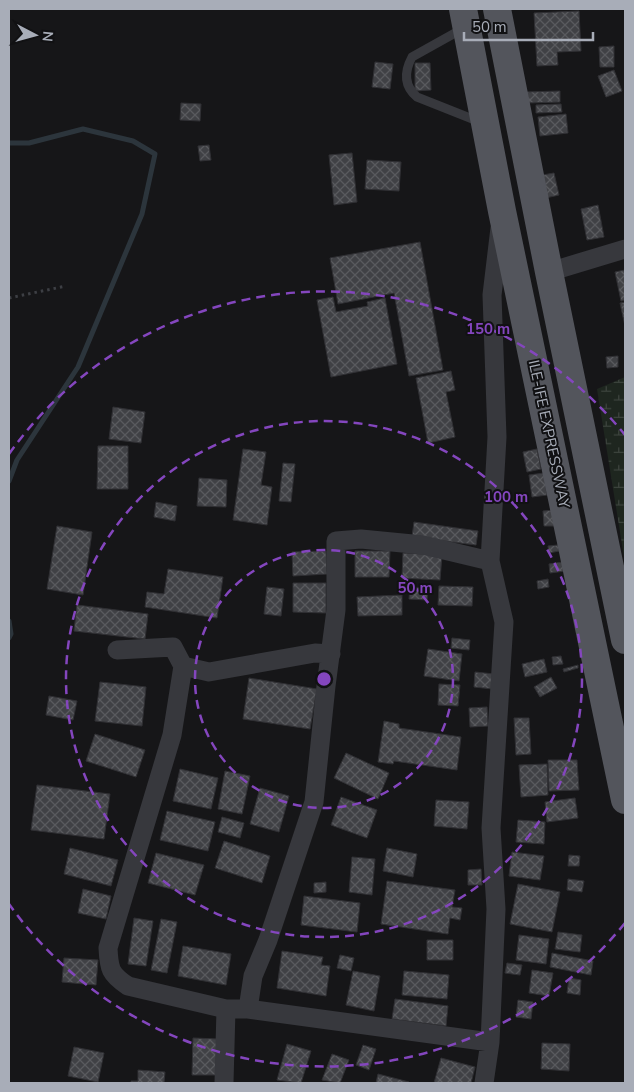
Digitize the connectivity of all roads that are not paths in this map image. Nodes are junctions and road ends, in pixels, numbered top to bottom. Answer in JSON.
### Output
{"nodes":[{"id":1,"x":464,"y":17,"type":"edge"},
{"id":2,"x":499,"y":17,"type":"edge"},
{"id":3,"x":484,"y":124,"type":"junction"},
{"id":4,"x":502,"y":211,"type":"junction"},
{"id":5,"x":625,"y":249,"type":"edge"},
{"id":6,"x":549,"y":272,"type":"junction"},
{"id":7,"x":490,"y":561,"type":"junction"},
{"id":8,"x":625,"y":633,"type":"edge"},
{"id":9,"x":117,"y":650,"type":"dead end"},
{"id":10,"x":331,"y":654,"type":"junction"},
{"id":11,"x":183,"y":666,"type":"junction"},
{"id":12,"x":622,"y":767,"type":"edge"},
{"id":13,"x":625,"y":800,"type":"edge"},
{"id":14,"x":226,"y":1009,"type":"junction"},
{"id":15,"x":248,"y":1009,"type":"junction"},
{"id":16,"x":490,"y":1042,"type":"junction"},
{"id":17,"x":224,"y":1083,"type":"edge"},
{"id":18,"x":484,"y":1083,"type":"edge"}],
"edges":[{"from":1,"to":2,"type":"main road"},
{"from":1,"to":3,"type":"main road","name":"ILE-IFE EXPRESSWAY"},
{"from":1,"to":3,"type":"lane"},
{"from":2,"to":6,"type":"main road"},
{"from":3,"to":4,"type":"main road","name":"ILE-IFE EXPRESSWAY"},
{"from":4,"to":7,"type":"street"},
{"from":4,"to":12,"type":"main road","name":"ILE-IFE EXPRESSWAY"},
{"from":5,"to":6,"type":"street"},
{"from":6,"to":8,"type":"main road"},
{"from":7,"to":10,"type":"street"},
{"from":7,"to":16,"type":"street"},
{"from":9,"to":11,"type":"street"},
{"from":10,"to":11,"type":"street"},
{"from":10,"to":15,"type":"street"},
{"from":11,"to":14,"type":"street"},
{"from":12,"to":13,"type":"main road","name":"ILE-IFE EXPRESSWAY"},
{"from":14,"to":15,"type":"street"},
{"from":14,"to":17,"type":"street"},
{"from":15,"to":16,"type":"street"},
{"from":16,"to":18,"type":"street"}]}
